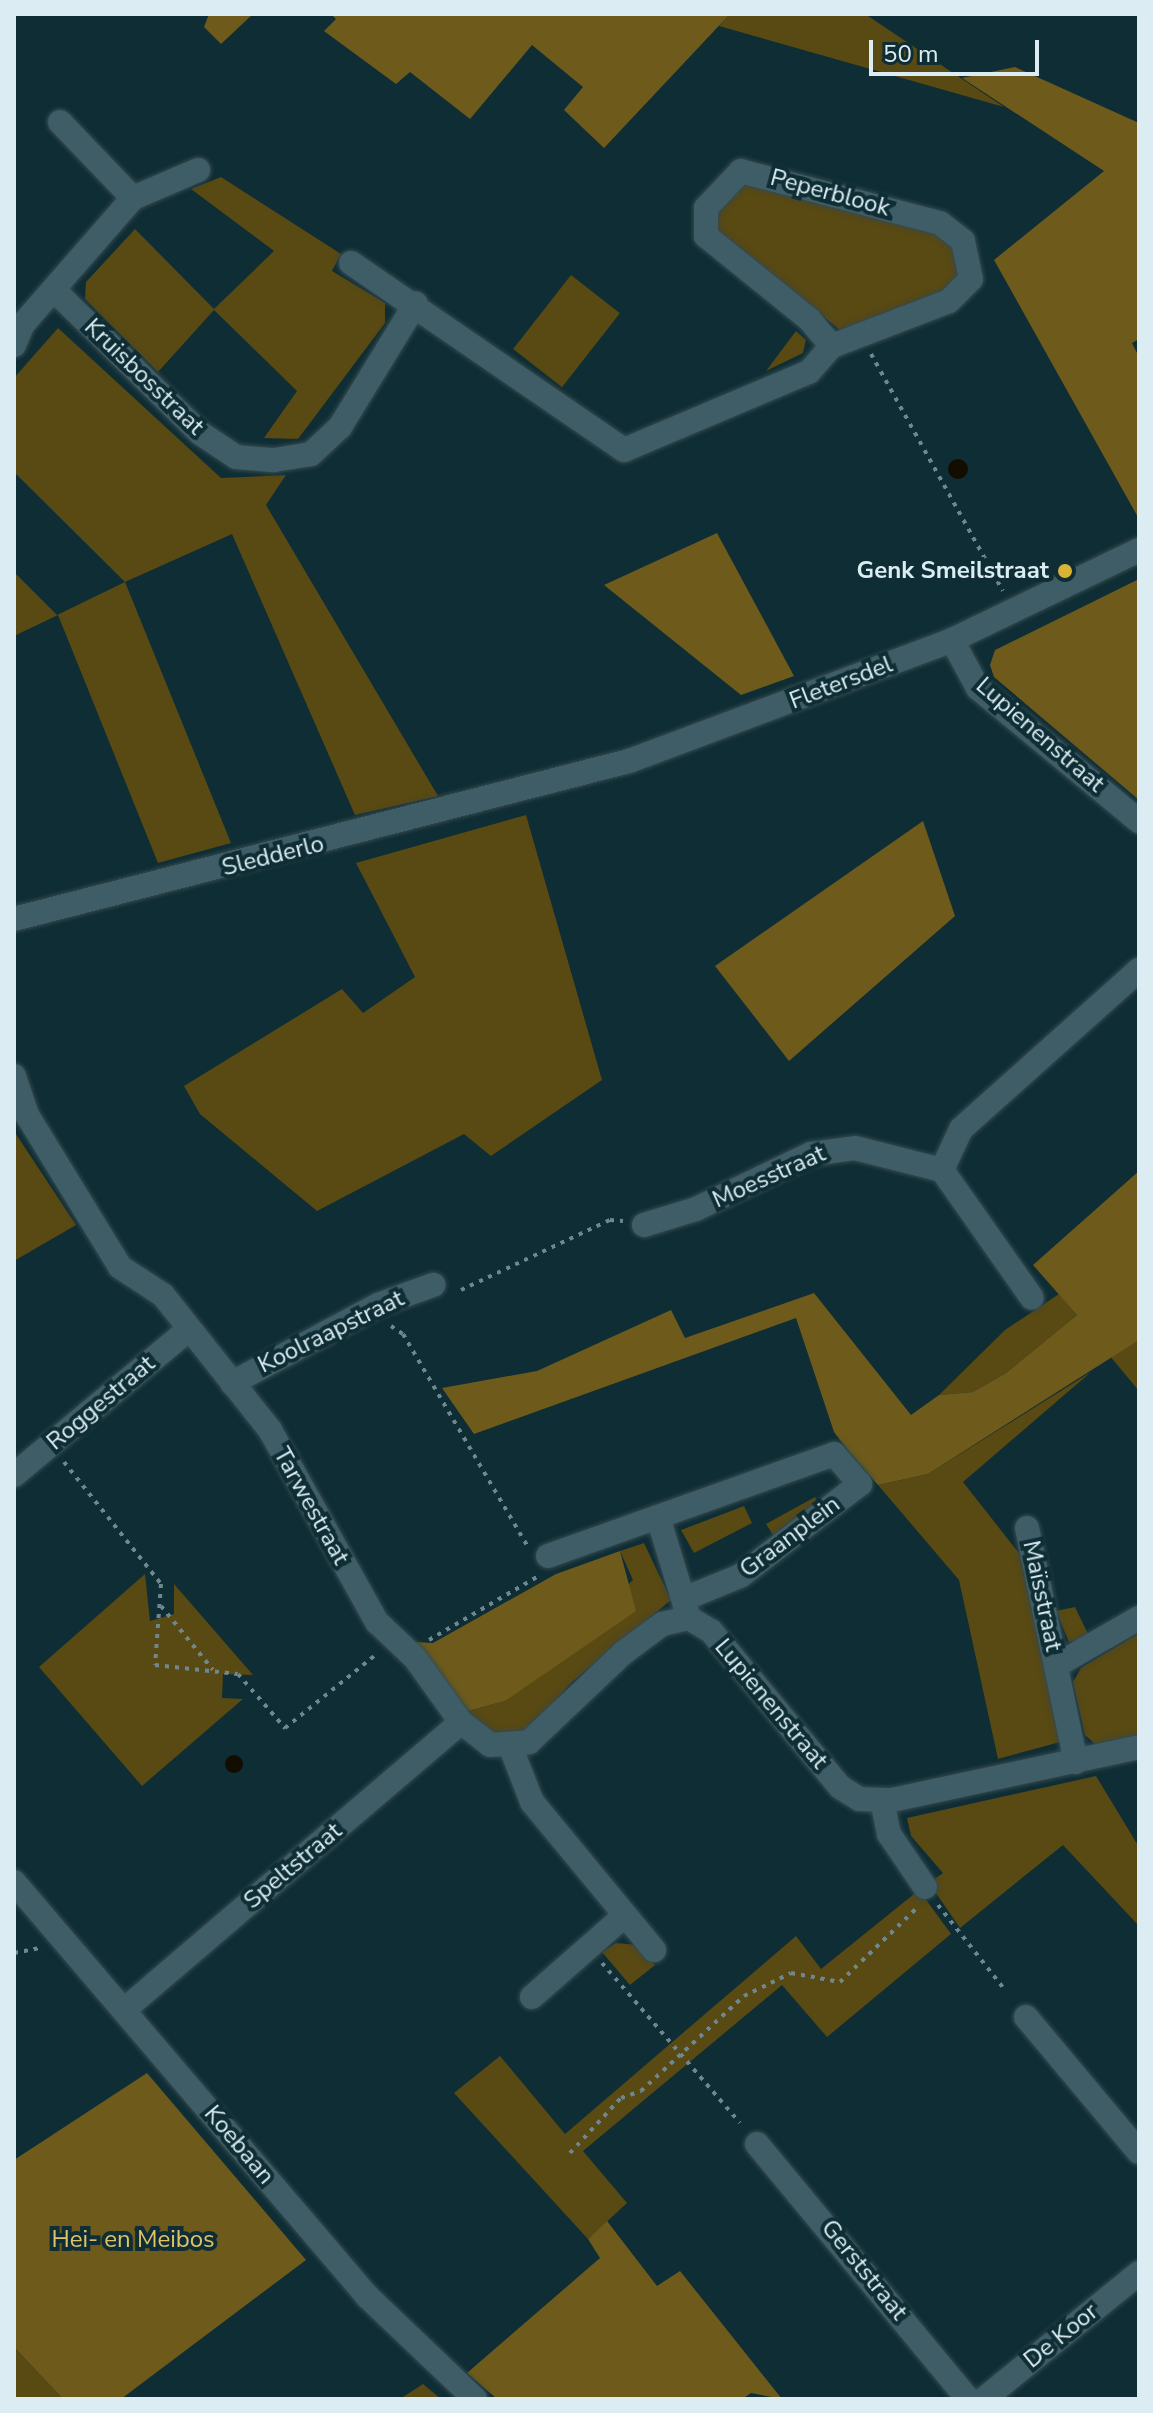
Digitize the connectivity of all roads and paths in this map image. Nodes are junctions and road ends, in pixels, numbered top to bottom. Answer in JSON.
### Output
{"nodes":[{"id":1,"x":60,"y":122,"type":"dead end"},
{"id":2,"x":198,"y":170,"type":"dead end"},
{"id":3,"x":133,"y":198,"type":"junction"},
{"id":4,"x":351,"y":263,"type":"dead end"},
{"id":5,"x":55,"y":291,"type":"junction"},
{"id":6,"x":416,"y":303,"type":"junction"},
{"id":7,"x":14,"y":345,"type":"edge"},
{"id":8,"x":867,"y":345,"type":"dead end"},
{"id":9,"x":832,"y":346,"type":"junction"},
{"id":10,"x":1139,"y":550,"type":"edge"},
{"id":11,"x":1007,"y":598,"type":"dead end"},
{"id":12,"x":952,"y":640,"type":"junction"},
{"id":13,"x":533,"y":791,"type":"joint"},
{"id":14,"x":1139,"y":821,"type":"edge"},
{"id":15,"x":14,"y":919,"type":"edge"},
{"id":16,"x":1139,"y":970,"type":"edge"},
{"id":17,"x":14,"y":1076,"type":"edge"},
{"id":18,"x":942,"y":1170,"type":"junction"},
{"id":19,"x":635,"y":1223,"type":"joint"},
{"id":20,"x":433,"y":1285,"type":"dead end"},
{"id":21,"x":461,"y":1290,"type":"dead end"},
{"id":22,"x":1032,"y":1298,"type":"dead end"},
{"id":23,"x":384,"y":1320,"type":"dead end"},
{"id":24,"x":187,"y":1331,"type":"junction"},
{"id":25,"x":232,"y":1383,"type":"junction"},
{"id":26,"x":62,"y":1460,"type":"dead end"},
{"id":27,"x":14,"y":1475,"type":"edge"},
{"id":28,"x":658,"y":1517,"type":"junction"},
{"id":29,"x":1027,"y":1528,"type":"dead end"},
{"id":30,"x":540,"y":1558,"type":"junction"},
{"id":31,"x":159,"y":1604,"type":"junction"},
{"id":32,"x":686,"y":1609,"type":"junction"},
{"id":33,"x":1139,"y":1618,"type":"edge"},
{"id":34,"x":420,"y":1636,"type":"dead end"},
{"id":35,"x":382,"y":1650,"type":"dead end"},
{"id":36,"x":1057,"y":1665,"type":"junction"},
{"id":37,"x":214,"y":1672,"type":"junction"},
{"id":38,"x":461,"y":1722,"type":"junction"},
{"id":39,"x":1139,"y":1747,"type":"edge"},
{"id":40,"x":511,"y":1748,"type":"junction"},
{"id":41,"x":1076,"y":1762,"type":"junction"},
{"id":42,"x":882,"y":1801,"type":"junction"},
{"id":43,"x":14,"y":1882,"type":"edge"},
{"id":44,"x":929,"y":1892,"type":"junction"},
{"id":45,"x":622,"y":1918,"type":"junction"},
{"id":46,"x":45,"y":1946,"type":"dead end"},
{"id":47,"x":654,"y":1950,"type":"dead end"},
{"id":48,"x":14,"y":1953,"type":"edge"},
{"id":49,"x":596,"y":1955,"type":"dead end"},
{"id":50,"x":1004,"y":1989,"type":"dead end"},
{"id":51,"x":532,"y":1997,"type":"dead end"},
{"id":52,"x":124,"y":2010,"type":"junction"},
{"id":53,"x":1026,"y":2017,"type":"dead end"},
{"id":54,"x":681,"y":2054,"type":"junction"},
{"id":55,"x":740,"y":2123,"type":"dead end"},
{"id":56,"x":757,"y":2144,"type":"dead end"},
{"id":57,"x":1139,"y":2152,"type":"edge"},
{"id":58,"x":570,"y":2153,"type":"dead end"},
{"id":59,"x":1139,"y":2273,"type":"edge"},
{"id":60,"x":462,"y":2394,"type":"edge"},
{"id":61,"x":968,"y":2399,"type":"edge"},
{"id":62,"x":984,"y":2399,"type":"edge"}],
"edges":[{"from":1,"to":3,"type":"street"},
{"from":2,"to":3,"type":"street"},
{"from":3,"to":5,"type":"street"},
{"from":4,"to":6,"type":"street"},
{"from":5,"to":6,"type":"street","name":"Kruisbosstraat"},
{"from":5,"to":7,"type":"street"},
{"from":6,"to":9,"type":"street","name":"Peperblook"},
{"from":8,"to":11,"type":"path"},
{"from":9,"to":9,"type":"street","name":"Peperblook"},
{"from":10,"to":12,"type":"street","name":"Fletersdel"},
{"from":12,"to":13,"type":"street","name":"Fletersdel"},
{"from":12,"to":14,"type":"street","name":"Lupienenstraat"},
{"from":13,"to":15,"type":"street","name":"Sledderlo"},
{"from":16,"to":18,"type":"street"},
{"from":17,"to":24,"type":"street","name":"Tarwestraat"},
{"from":18,"to":19,"type":"street","name":"Moesstraat"},
{"from":18,"to":22,"type":"street"},
{"from":19,"to":21,"type":"path"},
{"from":20,"to":25,"type":"street","name":"Koolraapstraat"},
{"from":23,"to":30,"type":"path"},
{"from":24,"to":25,"type":"street","name":"Tarwestraat"},
{"from":24,"to":27,"type":"street","name":"Roggestraat"},
{"from":25,"to":38,"type":"street","name":"Tarwestraat"},
{"from":26,"to":31,"type":"path"},
{"from":28,"to":30,"type":"street","name":"Graanplein"},
{"from":28,"to":32,"type":"street"},
{"from":28,"to":32,"type":"street","name":"Graanplein"},
{"from":29,"to":36,"type":"street","name":"Maïsstraat"},
{"from":30,"to":34,"type":"path"},
{"from":31,"to":37,"type":"path"},
{"from":31,"to":37,"type":"path"},
{"from":32,"to":40,"type":"street"},
{"from":32,"to":42,"type":"street","name":"Lupienenstraat"},
{"from":33,"to":36,"type":"street","name":"Maïsstraat"},
{"from":35,"to":37,"type":"path"},
{"from":36,"to":41,"type":"street","name":"Maïsstraat"},
{"from":38,"to":40,"type":"street","name":"Tarwestraat"},
{"from":38,"to":52,"type":"street","name":"Speltstraat"},
{"from":39,"to":41,"type":"street","name":"Lupienenstraat"},
{"from":40,"to":45,"type":"street"},
{"from":41,"to":42,"type":"street","name":"Lupienenstraat"},
{"from":42,"to":44,"type":"street"},
{"from":43,"to":52,"type":"street","name":"Koebaan"},
{"from":44,"to":50,"type":"path"},
{"from":44,"to":54,"type":"path"},
{"from":45,"to":47,"type":"street"},
{"from":45,"to":51,"type":"street"},
{"from":46,"to":48,"type":"path"},
{"from":49,"to":54,"type":"path"},
{"from":52,"to":60,"type":"street","name":"Koebaan"},
{"from":53,"to":57,"type":"street"},
{"from":54,"to":55,"type":"path"},
{"from":54,"to":58,"type":"path"},
{"from":56,"to":61,"type":"street","name":"Gerststraat"},
{"from":59,"to":62,"type":"street","name":"De Koor"}]}
